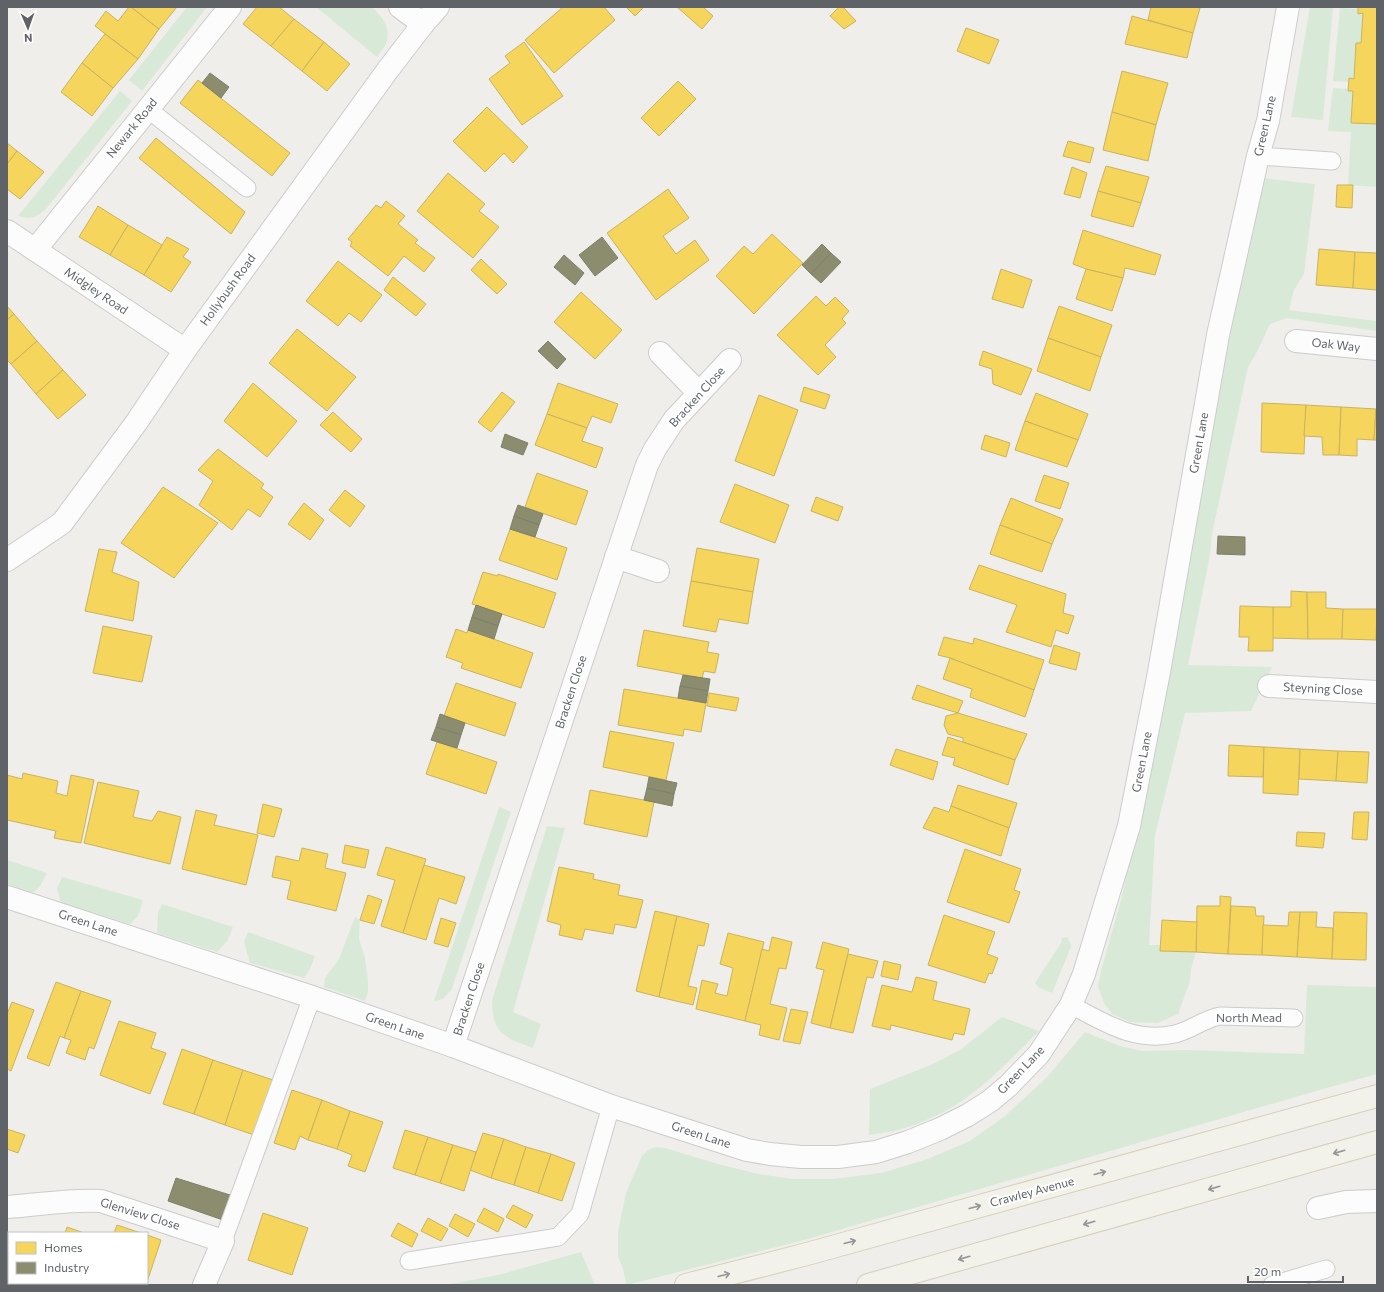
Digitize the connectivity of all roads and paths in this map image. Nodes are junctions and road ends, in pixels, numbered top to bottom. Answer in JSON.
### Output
{"nodes":[{"id":1,"x":230,"y":7,"type":"edge"},
{"id":2,"x":400,"y":7,"type":"edge"},
{"id":3,"x":438,"y":7,"type":"edge"},
{"id":4,"x":1288,"y":7,"type":"edge"},
{"id":5,"x":423,"y":24,"type":"junction"},
{"id":6,"x":148,"y":109,"type":"junction"},
{"id":7,"x":1258,"y":156,"type":"junction"},
{"id":8,"x":1332,"y":161,"type":"dead end"},
{"id":9,"x":247,"y":188,"type":"dead end"},
{"id":10,"x":7,"y":232,"type":"edge"},
{"id":11,"x":35,"y":250,"type":"junction"},
{"id":12,"x":1296,"y":340,"type":"dead end"},
{"id":13,"x":1377,"y":349,"type":"edge"},
{"id":14,"x":185,"y":350,"type":"junction"},
{"id":15,"x":660,"y":353,"type":"dead end"},
{"id":16,"x":730,"y":360,"type":"dead end"},
{"id":17,"x":700,"y":393,"type":"junction"},
{"id":18,"x":616,"y":557,"type":"junction"},
{"id":19,"x":7,"y":560,"type":"edge"},
{"id":20,"x":658,"y":571,"type":"dead end"},
{"id":21,"x":1269,"y":686,"type":"dead end"},
{"id":22,"x":1377,"y":692,"type":"edge"},
{"id":23,"x":7,"y":897,"type":"edge"},
{"id":24,"x":312,"y":997,"type":"junction"},
{"id":25,"x":1071,"y":1005,"type":"junction"},
{"id":26,"x":1294,"y":1018,"type":"dead end"},
{"id":27,"x":453,"y":1046,"type":"junction"},
{"id":28,"x":1377,"y":1096,"type":"edge"},
{"id":29,"x":612,"y":1106,"type":"junction"},
{"id":30,"x":1377,"y":1142,"type":"edge"},
{"id":31,"x":1377,"y":1201,"type":"edge"},
{"id":32,"x":7,"y":1207,"type":"edge"},
{"id":33,"x":1318,"y":1208,"type":"dead end"},
{"id":34,"x":223,"y":1241,"type":"junction"},
{"id":35,"x":409,"y":1262,"type":"dead end"},
{"id":36,"x":1326,"y":1270,"type":"dead end"},
{"id":37,"x":204,"y":1285,"type":"edge"},
{"id":38,"x":686,"y":1285,"type":"edge"},
{"id":39,"x":868,"y":1285,"type":"edge"},
{"id":40,"x":1272,"y":1285,"type":"edge"}],
"edges":[{"from":1,"to":6,"type":"street","name":"Newark Road"},
{"from":2,"to":5,"type":"street"},
{"from":3,"to":5,"type":"street","name":"Hollybush Road"},
{"from":4,"to":7,"type":"street","name":"Green Lane"},
{"from":5,"to":14,"type":"street","name":"Hollybush Road"},
{"from":6,"to":9,"type":"lane"},
{"from":6,"to":11,"type":"street","name":"Newark Road"},
{"from":7,"to":8,"type":"lane"},
{"from":7,"to":25,"type":"street","name":"Green Lane"},
{"from":10,"to":11,"type":"street","name":"Midgley Road"},
{"from":11,"to":14,"type":"street","name":"Midgley Road"},
{"from":12,"to":13,"type":"street","name":"Oak Way"},
{"from":14,"to":19,"type":"street","name":"Hollybush Road"},
{"from":15,"to":17,"type":"street"},
{"from":16,"to":17,"type":"street","name":"Bracken Close"},
{"from":17,"to":18,"type":"street","name":"Bracken Close"},
{"from":18,"to":20,"type":"street"},
{"from":18,"to":27,"type":"street","name":"Bracken Close"},
{"from":21,"to":22,"type":"street","name":"Steyning Close"},
{"from":23,"to":24,"type":"street","name":"Green Lane"},
{"from":24,"to":27,"type":"street","name":"Green Lane"},
{"from":24,"to":34,"type":"lane"},
{"from":25,"to":26,"type":"lane","name":"North Mead"},
{"from":25,"to":29,"type":"street","name":"Green Lane"},
{"from":27,"to":29,"type":"street","name":"Green Lane"},
{"from":38,"to":28,"type":"main road","name":"Crawley Avenue","one_way":true},
{"from":29,"to":35,"type":"lane"},
{"from":30,"to":39,"type":"main road","one_way":true},
{"from":31,"to":33,"type":"street"},
{"from":32,"to":34,"type":"street","name":"Glenview Close"},
{"from":34,"to":37,"type":"street"},
{"from":36,"to":40,"type":"lane"}]}
